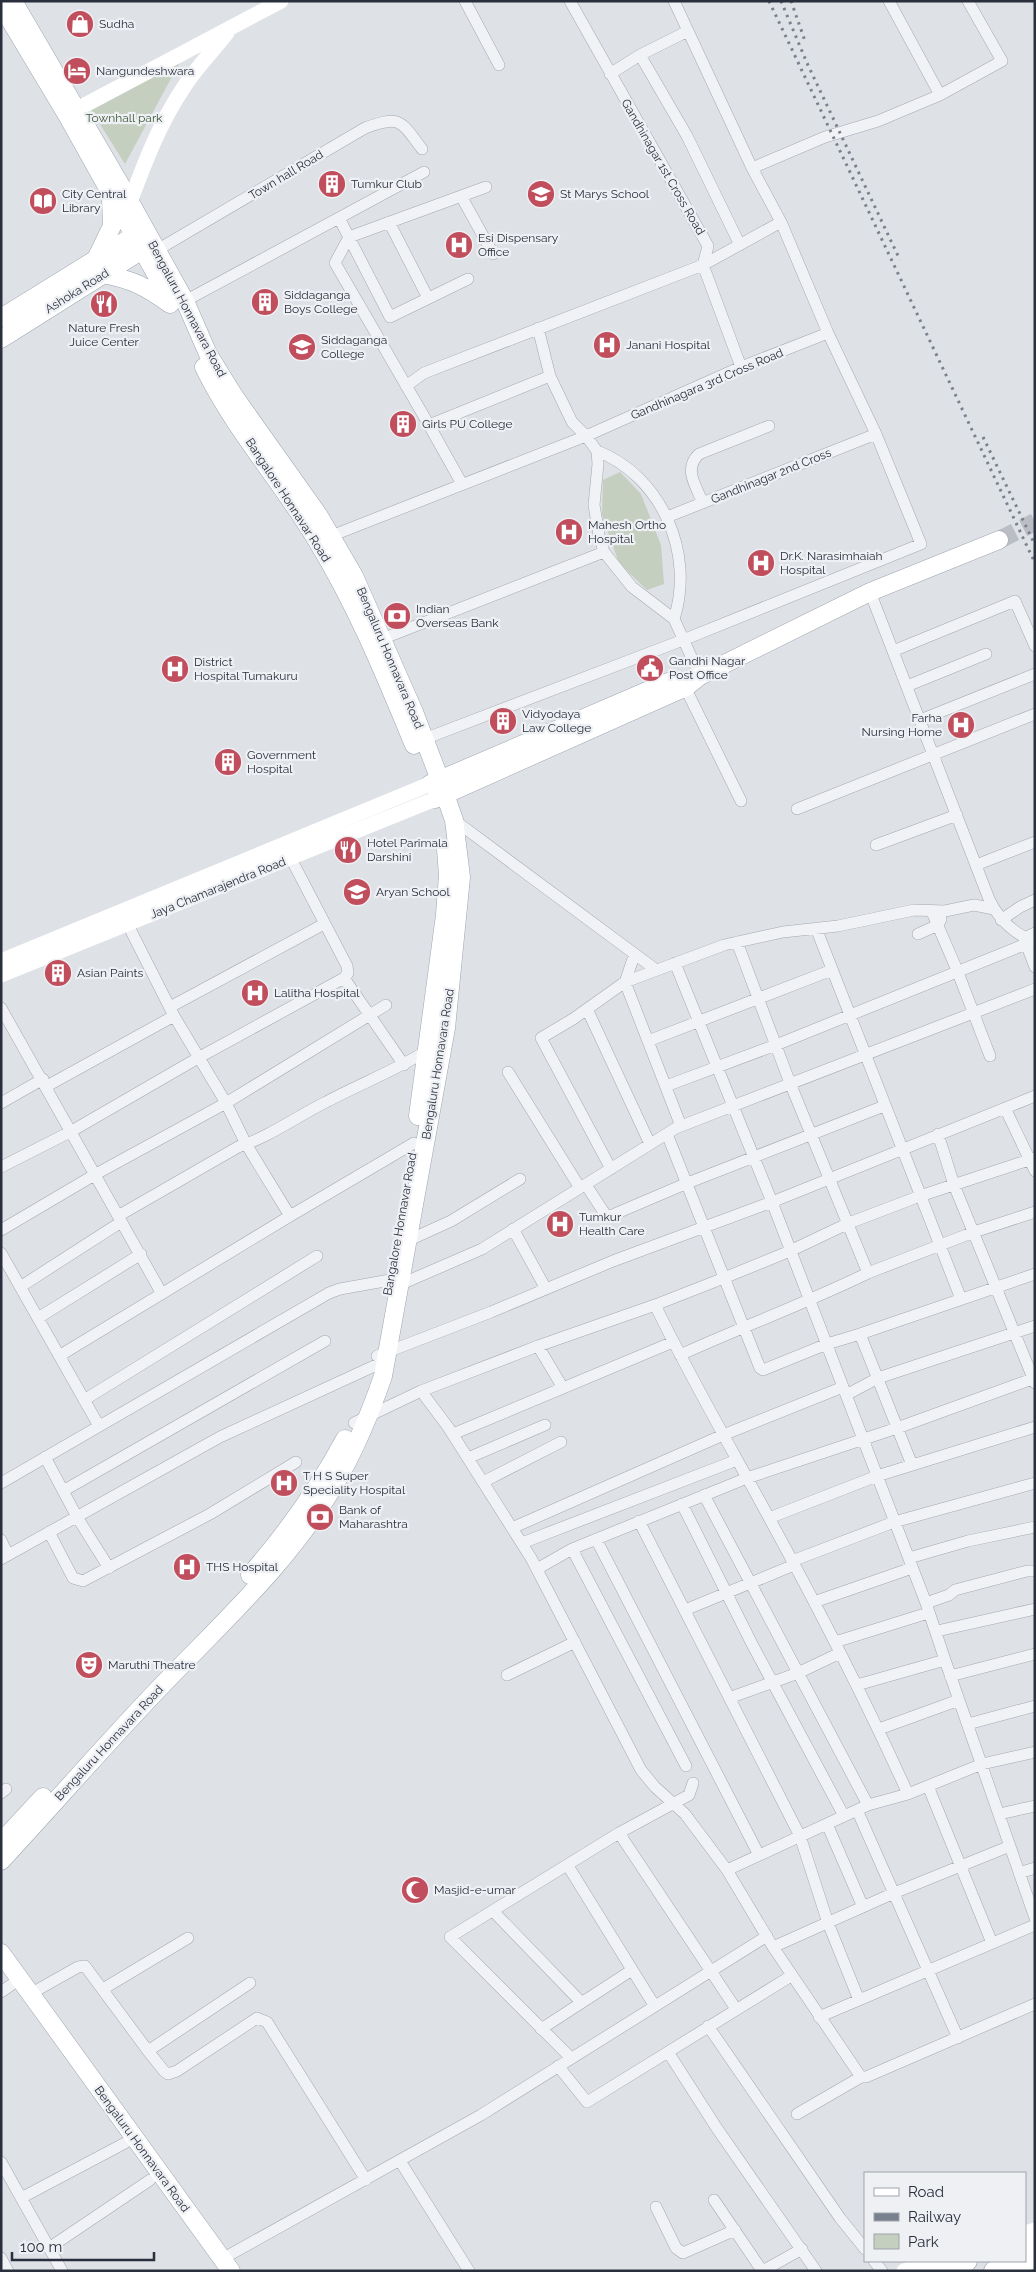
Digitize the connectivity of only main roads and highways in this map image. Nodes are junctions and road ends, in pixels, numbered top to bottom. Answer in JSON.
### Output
{"nodes":[{"id":1,"x":14,"y":1,"type":"edge"},
{"id":2,"x":280,"y":1,"type":"edge"},
{"id":3,"x":1,"y":5,"type":"edge"},
{"id":4,"x":233,"y":26,"type":"junction"},
{"id":5,"x":72,"y":112,"type":"junction"},
{"id":6,"x":111,"y":192,"type":"junction"},
{"id":7,"x":130,"y":202,"type":"junction"},
{"id":8,"x":146,"y":244,"type":"junction"},
{"id":9,"x":99,"y":268,"type":"junction"},
{"id":10,"x":180,"y":304,"type":"junction"},
{"id":11,"x":1,"y":318,"type":"edge"},
{"id":12,"x":1,"y":339,"type":"edge"},
{"id":13,"x":998,"y":540,"type":"tunnel mouth"},
{"id":14,"x":419,"y":741,"type":"junction"},
{"id":15,"x":438,"y":789,"type":"junction"},
{"id":16,"x":1,"y":961,"type":"edge"},
{"id":17,"x":1,"y":975,"type":"edge"},
{"id":18,"x":415,"y":1167,"type":"junction"},
{"id":19,"x":394,"y":1282,"type":"junction"},
{"id":20,"x":108,"y":1734,"type":"junction"},
{"id":21,"x":1,"y":1842,"type":"edge"},
{"id":22,"x":1,"y":1861,"type":"edge"},
{"id":23,"x":1,"y":1953,"type":"edge"},
{"id":24,"x":1,"y":1970,"type":"edge"},
{"id":25,"x":6,"y":1989,"type":"edge"},
{"id":26,"x":933,"y":2262,"type":"edge"},
{"id":27,"x":964,"y":2262,"type":"edge"},
{"id":28,"x":1022,"y":2262,"type":"edge"},
{"id":29,"x":224,"y":2267,"type":"edge"},
{"id":30,"x":904,"y":2271,"type":"edge"},
{"id":31,"x":936,"y":2271,"type":"edge"},
{"id":32,"x":994,"y":2271,"type":"edge"}],
"edges":[{"from":1,"to":5,"type":"main road","name":"Bengaluru Honnavara Road"},
{"from":2,"to":4,"type":"main road"},
{"from":3,"to":5,"type":"main road","name":"Bengaluru Honnavara Road"},
{"from":4,"to":5,"type":"main road"},
{"from":4,"to":7,"type":"main road"},
{"from":5,"to":6,"type":"main road","name":"Bengaluru Honnavara Road"},
{"from":5,"to":7,"type":"main road","name":"Bengaluru Honnavara Road"},
{"from":6,"to":8,"type":"main road","name":"Bengaluru Honnavara Road"},
{"from":6,"to":9,"type":"main road"},
{"from":7,"to":8,"type":"main road","name":"Bengaluru Honnavara Road"},
{"from":8,"to":9,"type":"main road","name":"Ashoka Road"},
{"from":8,"to":10,"type":"main road","name":"Bangalore Honnavar Road"},
{"from":9,"to":10,"type":"main road"},
{"from":9,"to":11,"type":"main road","name":"Ashoka Road"},
{"from":9,"to":12,"type":"main road","name":"Ashoka Road"},
{"from":10,"to":14,"type":"main road","name":"Bangalore Honnavar Road"},
{"from":10,"to":14,"type":"main road","name":"Bengaluru Honnavara Road"},
{"from":13,"to":15,"type":"main road"},
{"from":14,"to":15,"type":"main road","name":"Bangalore Honnavar Road"},
{"from":15,"to":16,"type":"main road","name":"Jaya Chamarajendra Road"},
{"from":15,"to":17,"type":"main road","name":"Jaya Chamarajendra Road"},
{"from":15,"to":18,"type":"main road","name":"Bangalore Honnavar Road"},
{"from":15,"to":18,"type":"main road","name":"Bengaluru Honnavara Road"},
{"from":18,"to":19,"type":"main road","name":"Bangalore Honnavar Road"},
{"from":18,"to":19,"type":"main road","name":"Bengaluru Honnavara Road"},
{"from":19,"to":20,"type":"main road","name":"Bangalore Honnavar Road"},
{"from":20,"to":21,"type":"main road","name":"Bangalore Honnavar Road"},
{"from":20,"to":22,"type":"main road","name":"Bengaluru Honnavara Road"},
{"from":23,"to":29,"type":"main road","name":"Bengaluru Honnavara Road"},
{"from":24,"to":25,"type":"main road"},
{"from":25,"to":29,"type":"main road"},
{"from":26,"to":30,"type":"main road"},
{"from":27,"to":31,"type":"highway"},
{"from":28,"to":32,"type":"highway"}]}
